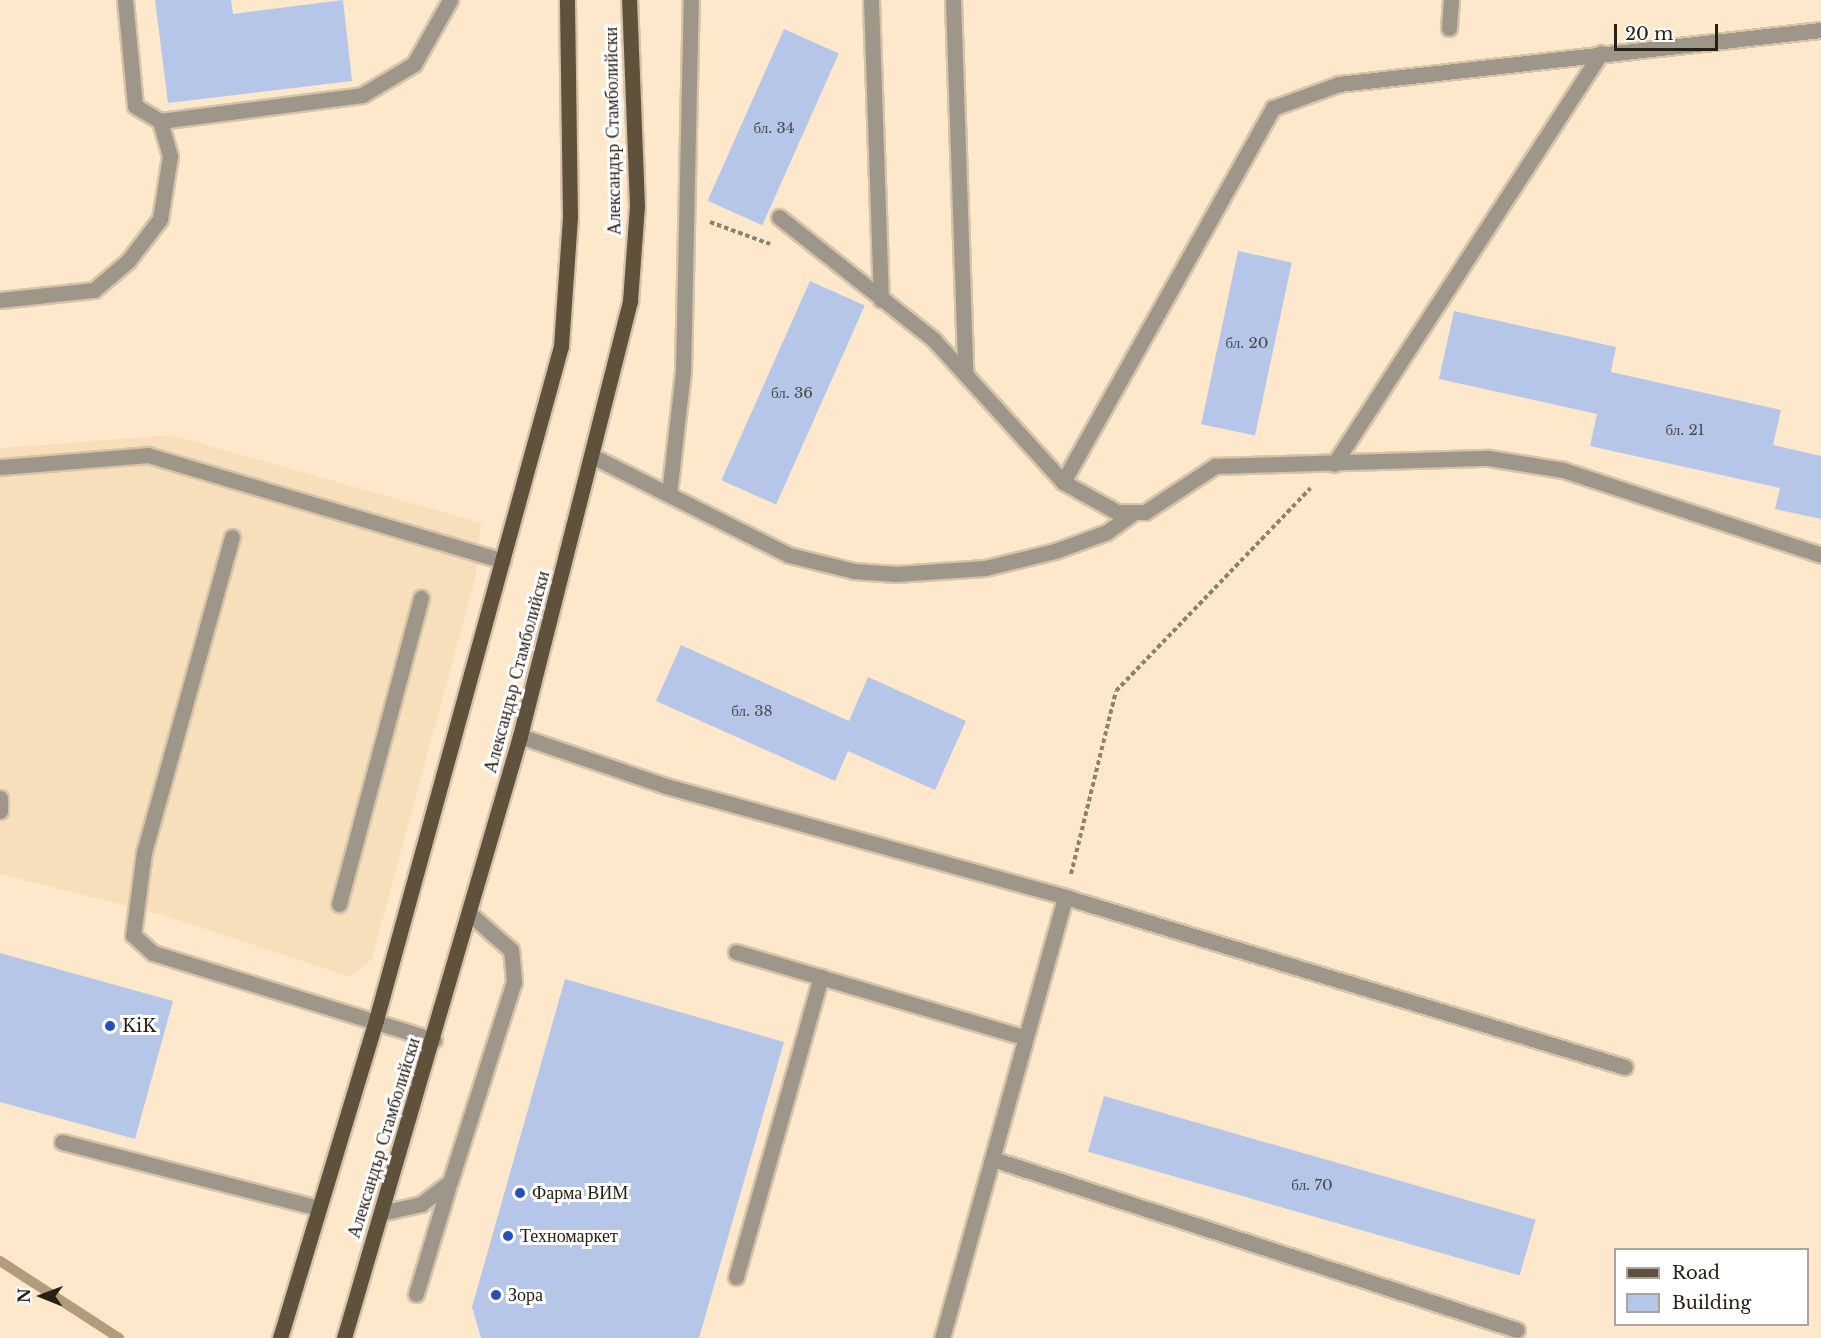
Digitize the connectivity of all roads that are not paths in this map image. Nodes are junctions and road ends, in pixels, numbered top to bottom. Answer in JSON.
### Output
{"nodes":[{"id":1,"x":125,"y":0,"type":"edge"},
{"id":2,"x":450,"y":0,"type":"edge"},
{"id":3,"x":567,"y":0,"type":"edge"},
{"id":4,"x":629,"y":0,"type":"edge"},
{"id":5,"x":691,"y":0,"type":"edge"},
{"id":6,"x":871,"y":0,"type":"edge"},
{"id":7,"x":953,"y":0,"type":"edge"},
{"id":8,"x":1450,"y":0,"type":"edge"},
{"id":9,"x":1449,"y":28,"type":"dead end"},
{"id":10,"x":1821,"y":30,"type":"edge"},
{"id":11,"x":1601,"y":53,"type":"junction"},
{"id":12,"x":160,"y":121,"type":"junction"},
{"id":13,"x":779,"y":217,"type":"road end"},
{"id":14,"x":0,"y":300,"type":"edge"},
{"id":15,"x":881,"y":300,"type":"junction"},
{"id":16,"x":964,"y":370,"type":"junction"},
{"id":17,"x":594,"y":457,"type":"junction"},
{"id":18,"x":1334,"y":464,"type":"junction"},
{"id":19,"x":0,"y":467,"type":"edge"},
{"id":20,"x":1063,"y":482,"type":"junction"},
{"id":21,"x":669,"y":494,"type":"junction"},
{"id":22,"x":1132,"y":514,"type":"junction"},
{"id":23,"x":232,"y":537,"type":"dead end"},
{"id":24,"x":1821,"y":555,"type":"edge"},
{"id":25,"x":503,"y":561,"type":"junction"},
{"id":26,"x":421,"y":598,"type":"dead end"},
{"id":27,"x":520,"y":736,"type":"junction"},
{"id":28,"x":0,"y":798,"type":"edge"},
{"id":29,"x":0,"y":811,"type":"edge"},
{"id":30,"x":1065,"y":897,"type":"junction"},
{"id":31,"x":339,"y":904,"type":"dead end"},
{"id":32,"x":470,"y":914,"type":"junction"},
{"id":33,"x":736,"y":952,"type":"dead end"},
{"id":34,"x":821,"y":977,"type":"junction"},
{"id":35,"x":376,"y":1020,"type":"junction"},
{"id":36,"x":1026,"y":1038,"type":"junction"},
{"id":37,"x":434,"y":1040,"type":"junction"},
{"id":38,"x":1625,"y":1067,"type":"dead end"},
{"id":39,"x":62,"y":1142,"type":"dead end"},
{"id":40,"x":993,"y":1159,"type":"junction"},
{"id":41,"x":450,"y":1182,"type":"junction"},
{"id":42,"x":319,"y":1208,"type":"junction"},
{"id":43,"x":381,"y":1212,"type":"junction"},
{"id":44,"x":736,"y":1277,"type":"dead end"},
{"id":45,"x":416,"y":1294,"type":"dead end"},
{"id":46,"x":1517,"y":1330,"type":"dead end"},
{"id":47,"x":281,"y":1334,"type":"edge"},
{"id":48,"x":344,"y":1338,"type":"edge"},
{"id":49,"x":942,"y":1338,"type":"edge"}],
"edges":[{"from":1,"to":12,"type":"street"},
{"from":2,"to":12,"type":"street"},
{"from":3,"to":25,"type":"main road"},
{"from":4,"to":17,"type":"main road","name":"Александър Стамболийски"},
{"from":5,"to":21,"type":"street"},
{"from":6,"to":15,"type":"street"},
{"from":7,"to":16,"type":"street"},
{"from":8,"to":9,"type":"street"},
{"from":10,"to":11,"type":"street"},
{"from":11,"to":18,"type":"street"},
{"from":11,"to":20,"type":"street"},
{"from":12,"to":14,"type":"street"},
{"from":13,"to":15,"type":"street"},
{"from":15,"to":16,"type":"street"},
{"from":16,"to":20,"type":"street"},
{"from":17,"to":21,"type":"street"},
{"from":17,"to":27,"type":"main road","name":"Александър Стамболийски"},
{"from":18,"to":22,"type":"street"},
{"from":18,"to":24,"type":"street"},
{"from":19,"to":25,"type":"street"},
{"from":20,"to":22,"type":"street"},
{"from":21,"to":22,"type":"street"},
{"from":23,"to":35,"type":"street"},
{"from":25,"to":35,"type":"main road"},
{"from":26,"to":31,"type":"street"},
{"from":27,"to":30,"type":"street"},
{"from":27,"to":32,"type":"main road","name":"Александър Стамболийски"},
{"from":28,"to":29,"type":"street"},
{"from":30,"to":36,"type":"street"},
{"from":30,"to":38,"type":"street"},
{"from":32,"to":37,"type":"main road","name":"Александър Стамболийски"},
{"from":32,"to":41,"type":"street"},
{"from":33,"to":34,"type":"street"},
{"from":34,"to":36,"type":"street"},
{"from":34,"to":44,"type":"street"},
{"from":35,"to":37,"type":"street"},
{"from":35,"to":42,"type":"main road"},
{"from":36,"to":40,"type":"street"},
{"from":37,"to":43,"type":"main road","name":"Александър Стамболийски"},
{"from":39,"to":42,"type":"street"},
{"from":40,"to":46,"type":"street"},
{"from":40,"to":49,"type":"street"},
{"from":41,"to":43,"type":"street"},
{"from":41,"to":45,"type":"street"},
{"from":42,"to":47,"type":"main road"},
{"from":43,"to":48,"type":"main road","name":"Александър Стамболийски"}]}
